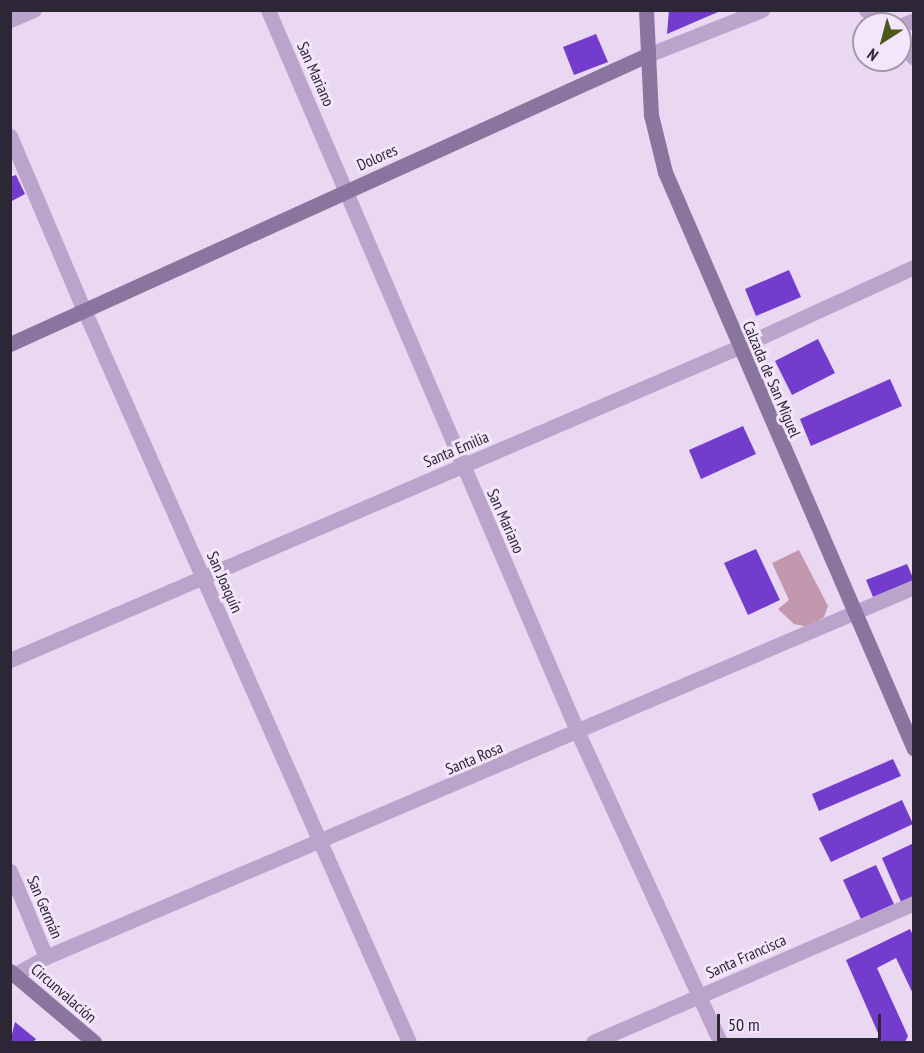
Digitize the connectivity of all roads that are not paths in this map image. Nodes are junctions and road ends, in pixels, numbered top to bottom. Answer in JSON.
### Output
{"nodes":[{"id":1,"x":34,"y":10,"type":"edge"},
{"id":2,"x":268,"y":10,"type":"edge"},
{"id":3,"x":646,"y":10,"type":"edge"},
{"id":4,"x":762,"y":10,"type":"edge"},
{"id":5,"x":10,"y":20,"type":"edge"},
{"id":6,"x":645,"y":56,"type":"junction"},
{"id":7,"x":10,"y":136,"type":"edge"},
{"id":8,"x":347,"y":190,"type":"junction"},
{"id":9,"x":914,"y":267,"type":"edge"},
{"id":10,"x":84,"y":310,"type":"junction"},
{"id":11,"x":10,"y":344,"type":"edge"},
{"id":12,"x":739,"y":347,"type":"junction"},
{"id":13,"x":462,"y":466,"type":"junction"},
{"id":14,"x":203,"y":578,"type":"junction"},
{"id":15,"x":914,"y":587,"type":"edge"},
{"id":16,"x":854,"y":615,"type":"junction"},
{"id":17,"x":10,"y":660,"type":"edge"},
{"id":18,"x":579,"y":733,"type":"junction"},
{"id":19,"x":914,"y":749,"type":"edge"},
{"id":20,"x":322,"y":842,"type":"junction"},
{"id":21,"x":10,"y":871,"type":"edge"},
{"id":22,"x":914,"y":903,"type":"edge"},
{"id":23,"x":46,"y":957,"type":"junction"},
{"id":24,"x":13,"y":972,"type":"edge"},
{"id":25,"x":700,"y":996,"type":"junction"},
{"id":26,"x":94,"y":1042,"type":"edge"},
{"id":27,"x":410,"y":1042,"type":"edge"},
{"id":28,"x":593,"y":1042,"type":"edge"},
{"id":29,"x":720,"y":1042,"type":"edge"}],
"edges":[{"from":1,"to":5,"type":"street"},
{"from":2,"to":8,"type":"street","name":"San Mariano"},
{"from":3,"to":6,"type":"street","name":"Calzada de San Miguel"},
{"from":4,"to":6,"type":"street","name":"Dolores"},
{"from":6,"to":8,"type":"street","name":"Dolores"},
{"from":6,"to":12,"type":"street","name":"Calzada de San Miguel"},
{"from":7,"to":10,"type":"street","name":"San Joaquín"},
{"from":8,"to":10,"type":"street","name":"Dolores"},
{"from":8,"to":13,"type":"street","name":"San Mariano"},
{"from":9,"to":12,"type":"street","name":"Santa Emilia"},
{"from":10,"to":11,"type":"street","name":"Dolores"},
{"from":10,"to":14,"type":"street","name":"San Joaquín"},
{"from":12,"to":13,"type":"street","name":"Santa Emilia"},
{"from":12,"to":16,"type":"street","name":"Calzada de San Miguel"},
{"from":13,"to":14,"type":"street","name":"Santa Emilia"},
{"from":13,"to":18,"type":"street","name":"San Mariano"},
{"from":14,"to":17,"type":"street","name":"Santa Emilia"},
{"from":14,"to":20,"type":"street","name":"San Joaquín"},
{"from":15,"to":16,"type":"street","name":"Santa Rosa"},
{"from":16,"to":18,"type":"street","name":"Santa Rosa"},
{"from":16,"to":19,"type":"street","name":"Calzada de San Miguel"},
{"from":18,"to":20,"type":"street","name":"Santa Rosa"},
{"from":18,"to":25,"type":"street","name":"San Mariano"},
{"from":20,"to":23,"type":"street","name":"Santa Rosa"},
{"from":20,"to":27,"type":"street","name":"San Joaquín"},
{"from":21,"to":23,"type":"street","name":"San Germán"},
{"from":22,"to":25,"type":"street","name":"Santa Francisca"},
{"from":23,"to":24,"type":"street","name":"San Germán"},
{"from":24,"to":26,"type":"street","name":"Circunvalación"},
{"from":25,"to":28,"type":"street","name":"Santa Francisca"},
{"from":25,"to":29,"type":"street","name":"San Mariano"}]}
